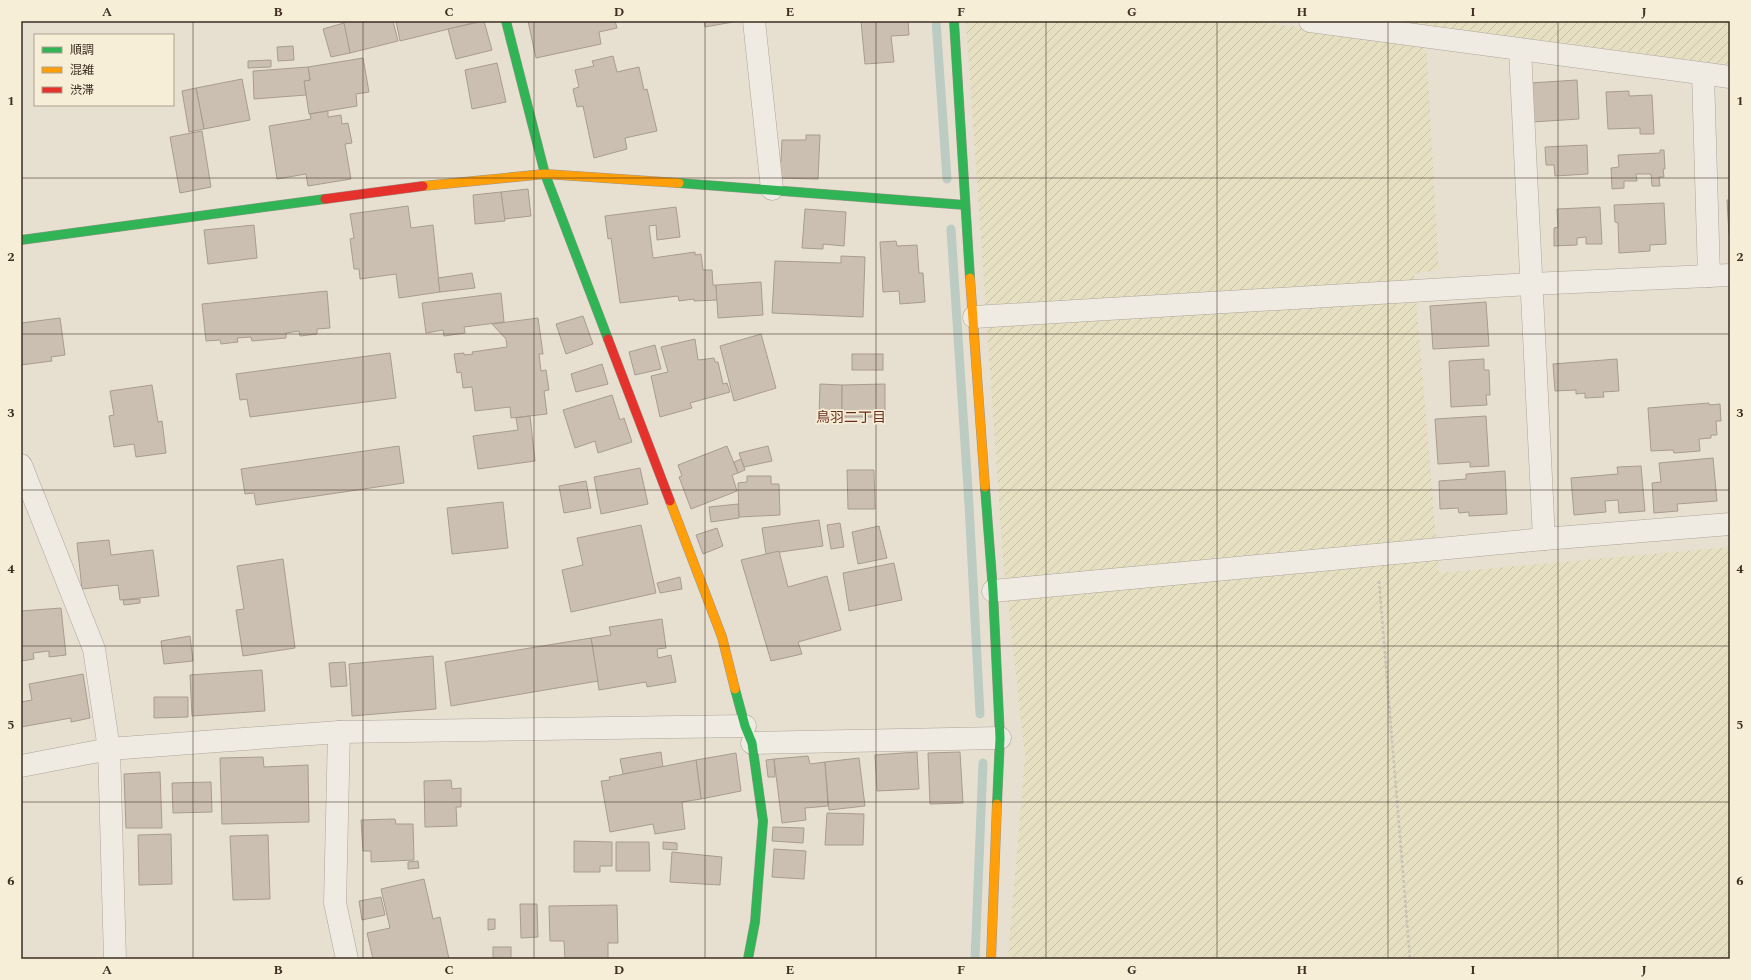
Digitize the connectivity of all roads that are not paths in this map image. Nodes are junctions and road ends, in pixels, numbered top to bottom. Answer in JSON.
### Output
{"nodes":[{"id":1,"x":506,"y":21,"type":"edge"},
{"id":2,"x":754,"y":21,"type":"edge"},
{"id":3,"x":954,"y":21,"type":"edge"},
{"id":4,"x":1310,"y":21,"type":"edge"},
{"id":5,"x":1520,"y":50,"type":"junction"},
{"id":6,"x":1703,"y":74,"type":"junction"},
{"id":7,"x":1730,"y":77,"type":"edge"},
{"id":8,"x":545,"y":174,"type":"junction"},
{"id":9,"x":772,"y":189,"type":"junction"},
{"id":10,"x":965,"y":205,"type":"junction"},
{"id":11,"x":21,"y":240,"type":"edge"},
{"id":12,"x":1720,"y":276,"type":"edge"},
{"id":13,"x":1530,"y":284,"type":"junction"},
{"id":14,"x":974,"y":317,"type":"junction"},
{"id":15,"x":21,"y":465,"type":"edge"},
{"id":16,"x":1730,"y":524,"type":"edge"},
{"id":17,"x":1544,"y":539,"type":"junction"},
{"id":18,"x":993,"y":591,"type":"junction"},
{"id":19,"x":339,"y":732,"type":"junction"},
{"id":20,"x":748,"y":735,"type":"junction"},
{"id":21,"x":1000,"y":738,"type":"junction"},
{"id":22,"x":110,"y":749,"type":"junction"},
{"id":23,"x":21,"y":766,"type":"edge"},
{"id":24,"x":115,"y":959,"type":"edge"},
{"id":25,"x":347,"y":959,"type":"edge"},
{"id":26,"x":748,"y":959,"type":"edge"},
{"id":27,"x":991,"y":959,"type":"edge"}],
"edges":[{"from":1,"to":8,"type":"street"},
{"from":2,"to":9,"type":"street"},
{"from":3,"to":10,"type":"street"},
{"from":4,"to":5,"type":"street"},
{"from":5,"to":6,"type":"street"},
{"from":5,"to":13,"type":"street"},
{"from":6,"to":7,"type":"street"},
{"from":6,"to":12,"type":"street"},
{"from":8,"to":9,"type":"street"},
{"from":8,"to":11,"type":"street"},
{"from":8,"to":20,"type":"street"},
{"from":9,"to":10,"type":"street"},
{"from":10,"to":14,"type":"street"},
{"from":12,"to":13,"type":"street"},
{"from":13,"to":14,"type":"street"},
{"from":13,"to":17,"type":"street"},
{"from":14,"to":18,"type":"street"},
{"from":15,"to":22,"type":"street"},
{"from":16,"to":17,"type":"street"},
{"from":17,"to":18,"type":"street"},
{"from":18,"to":21,"type":"street"},
{"from":19,"to":20,"type":"street"},
{"from":19,"to":22,"type":"street"},
{"from":19,"to":25,"type":"street"},
{"from":20,"to":21,"type":"street"},
{"from":20,"to":26,"type":"street"},
{"from":21,"to":27,"type":"street"},
{"from":22,"to":23,"type":"street"},
{"from":22,"to":24,"type":"street"}]}
